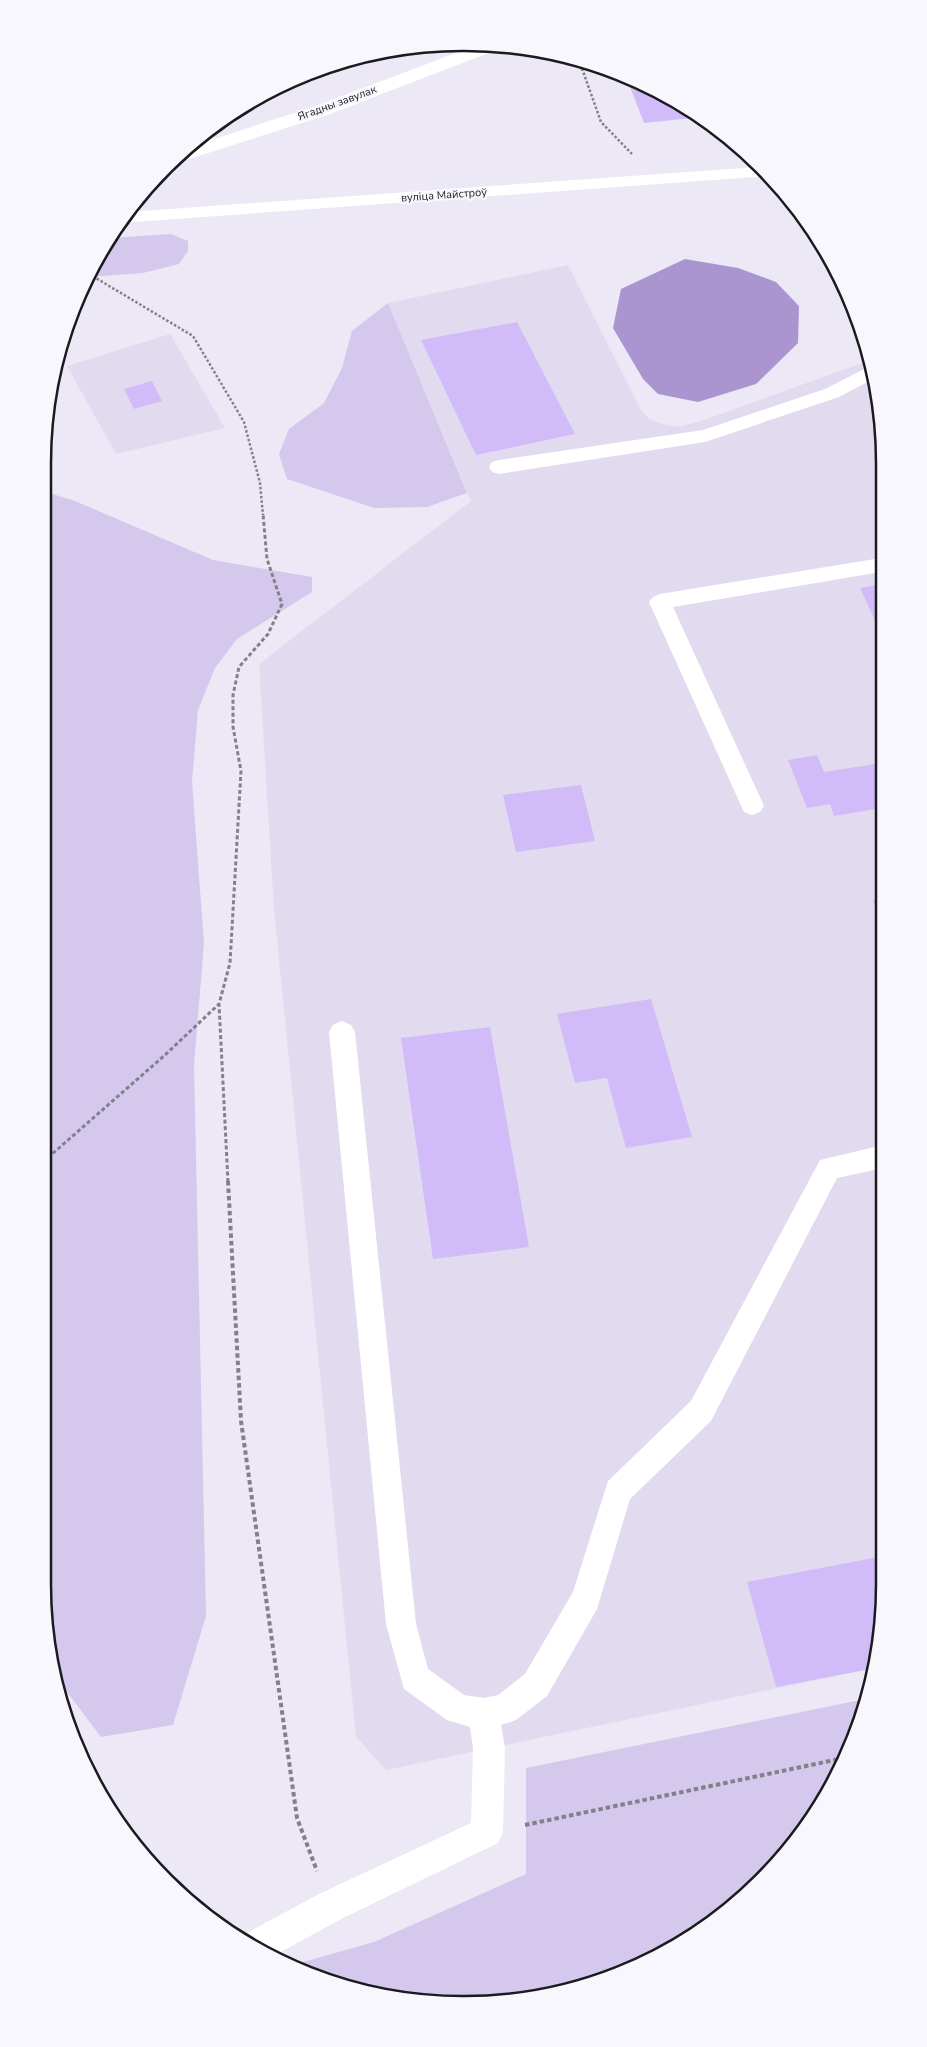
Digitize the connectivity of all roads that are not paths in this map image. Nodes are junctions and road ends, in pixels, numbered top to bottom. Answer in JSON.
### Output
{"nodes":[{"id":1,"x":476,"y":51,"type":"edge"},
{"id":2,"x":196,"y":151,"type":"edge"},
{"id":3,"x":756,"y":173,"type":"edge"},
{"id":4,"x":133,"y":217,"type":"edge"},
{"id":5,"x":866,"y":375,"type":"edge"},
{"id":6,"x":499,"y":467,"type":"dead end"},
{"id":7,"x":876,"y":566,"type":"edge"},
{"id":8,"x":752,"y":806,"type":"dead end"},
{"id":9,"x":342,"y":1032,"type":"dead end"},
{"id":10,"x":876,"y":1158,"type":"edge"},
{"id":11,"x":484,"y":1714,"type":"junction"},
{"id":12,"x":262,"y":1943,"type":"edge"}],
"edges":[{"from":1,"to":2,"type":"street","name":"Ягадны завулак"},
{"from":3,"to":4,"type":"street","name":"вуліца Майстроў"},
{"from":5,"to":6,"type":"lane"},
{"from":7,"to":8,"type":"lane"},
{"from":9,"to":11,"type":"lane"},
{"from":10,"to":11,"type":"lane"},
{"from":11,"to":12,"type":"lane"}]}
